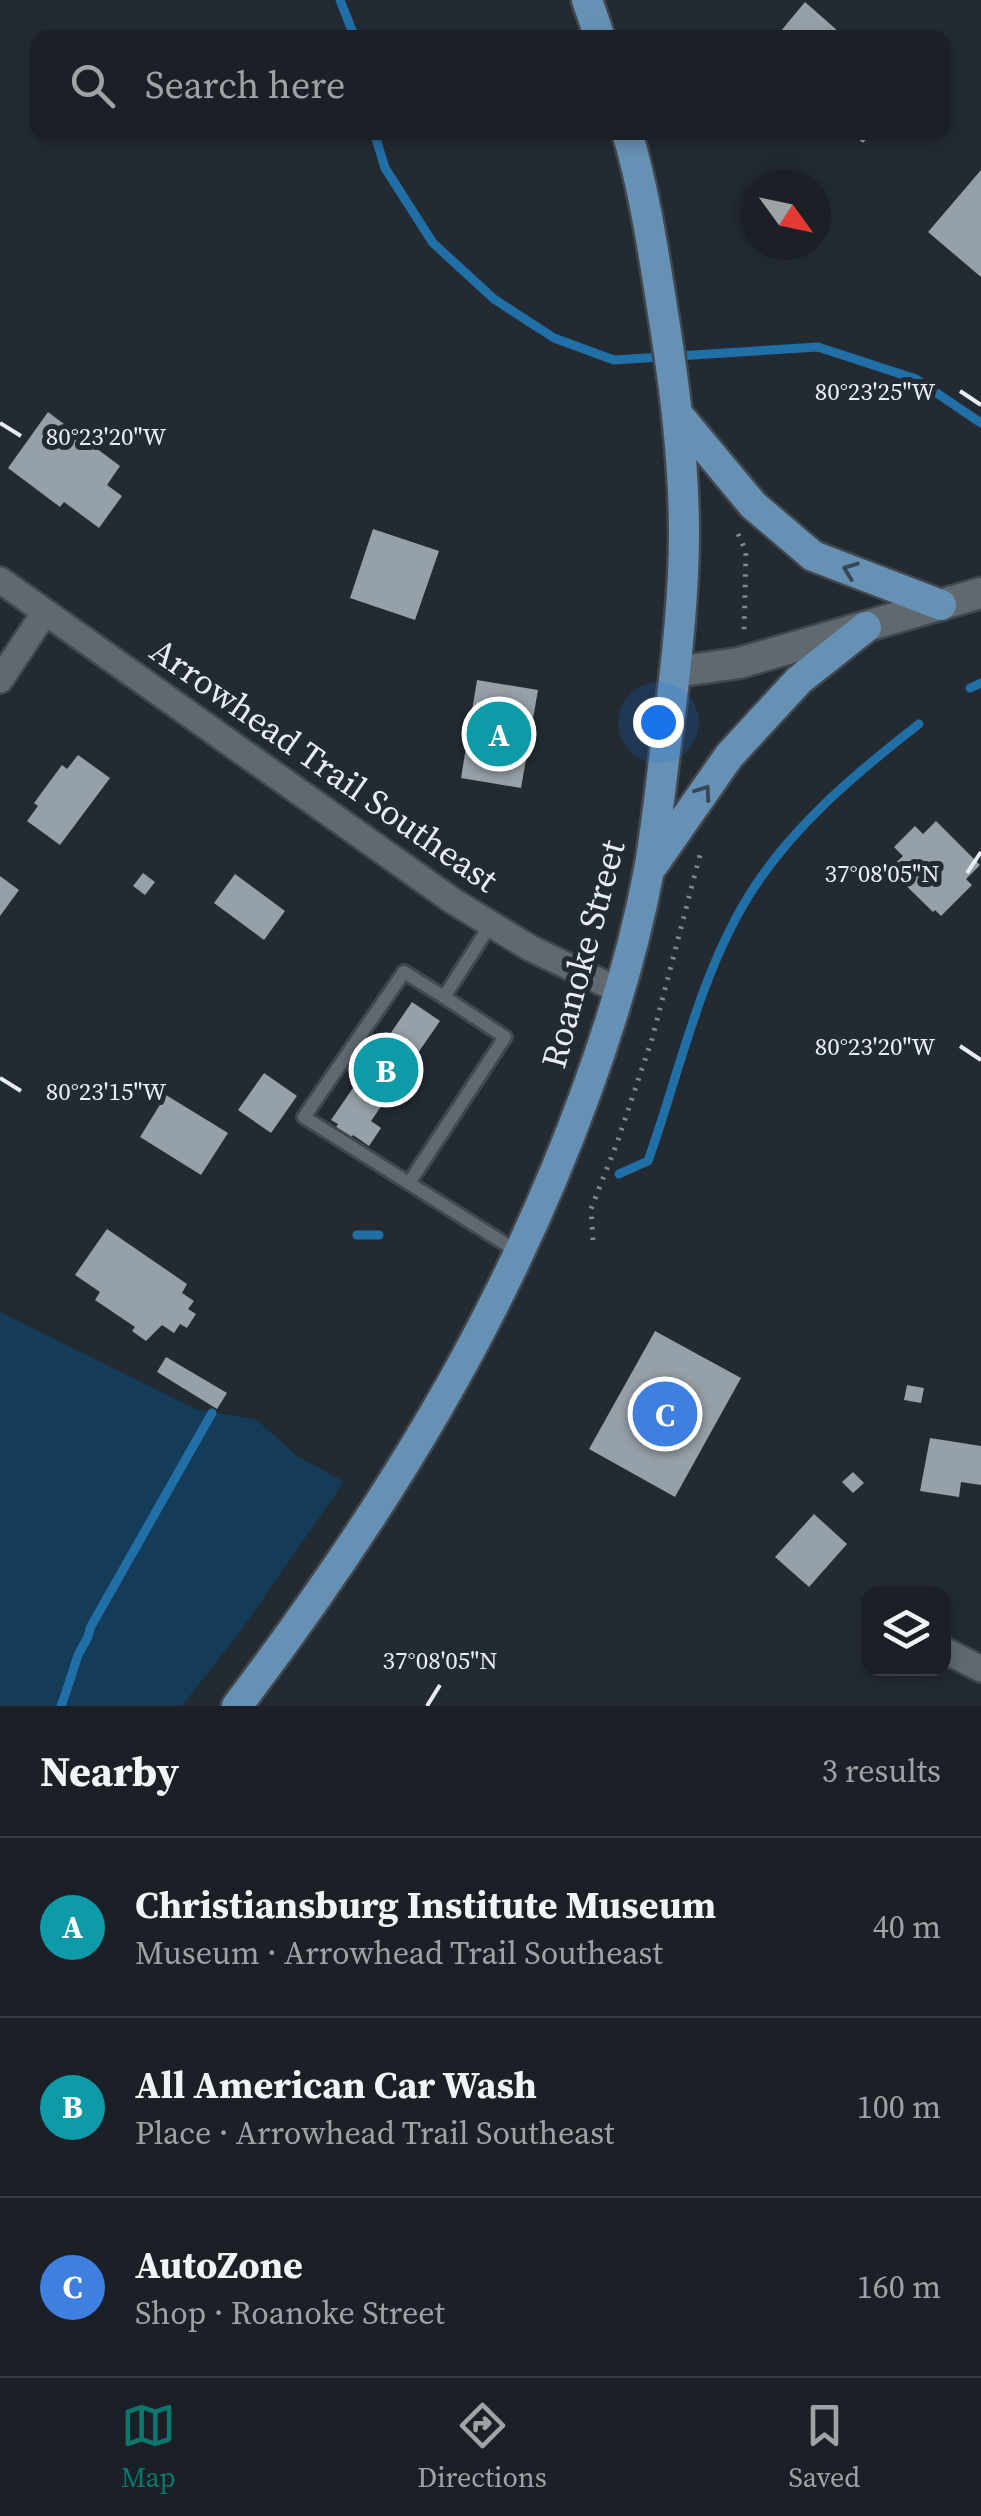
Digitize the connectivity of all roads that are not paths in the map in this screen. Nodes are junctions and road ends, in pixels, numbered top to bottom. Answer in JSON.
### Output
{"nodes":[{"id":1,"x":586,"y":0,"type":"edge"},
{"id":2,"x":597,"y":30,"type":"edge"},
{"id":3,"x":629,"y":140,"type":"edge"},
{"id":4,"x":679,"y":416,"type":"junction"},
{"id":5,"x":0,"y":580,"type":"edge"},
{"id":6,"x":981,"y":593,"type":"edge"},
{"id":7,"x":941,"y":605,"type":"junction"},
{"id":8,"x":46,"y":612,"type":"junction"},
{"id":9,"x":866,"y":627,"type":"junction"},
{"id":10,"x":675,"y":672,"type":"junction"},
{"id":11,"x":0,"y":680,"type":"edge"},
{"id":12,"x":648,"y":872,"type":"junction"},
{"id":13,"x":491,"y":924,"type":"junction"},
{"id":14,"x":618,"y":990,"type":"junction"},
{"id":15,"x":444,"y":998,"type":"junction"},
{"id":16,"x":409,"y":1183,"type":"junction"},
{"id":17,"x":518,"y":1252,"type":"junction"},
{"id":18,"x":951,"y":1654,"type":"edge"},
{"id":19,"x":981,"y":1669,"type":"edge"},
{"id":20,"x":237,"y":1706,"type":"edge"}],
"edges":[{"from":1,"to":2,"type":"main road"},
{"from":3,"to":4,"type":"main road","name":"Roanoke Street"},
{"from":7,"to":4,"type":"main road","one_way":true},
{"from":4,"to":10,"type":"main road","name":"Roanoke Street"},
{"from":5,"to":8,"type":"street","name":"Arrowhead Trail Southeast"},
{"from":6,"to":7,"type":"main road"},
{"from":7,"to":9,"type":"main road"},
{"from":8,"to":11,"type":"street"},
{"from":8,"to":13,"type":"street","name":"Arrowhead Trail Southeast"},
{"from":9,"to":10,"type":"main road"},
{"from":12,"to":9,"type":"main road","one_way":true},
{"from":10,"to":12,"type":"main road","name":"Roanoke Street"},
{"from":12,"to":14,"type":"main road","name":"Roanoke Street"},
{"from":13,"to":14,"type":"street","name":"Arrowhead Trail Southeast"},
{"from":13,"to":15,"type":"lane"},
{"from":14,"to":17,"type":"main road","name":"Roanoke Street"},
{"from":15,"to":16,"type":"lane"},
{"from":15,"to":16,"type":"lane"},
{"from":16,"to":17,"type":"lane"},
{"from":17,"to":20,"type":"main road","name":"Roanoke Street"},
{"from":18,"to":19,"type":"street"}]}
